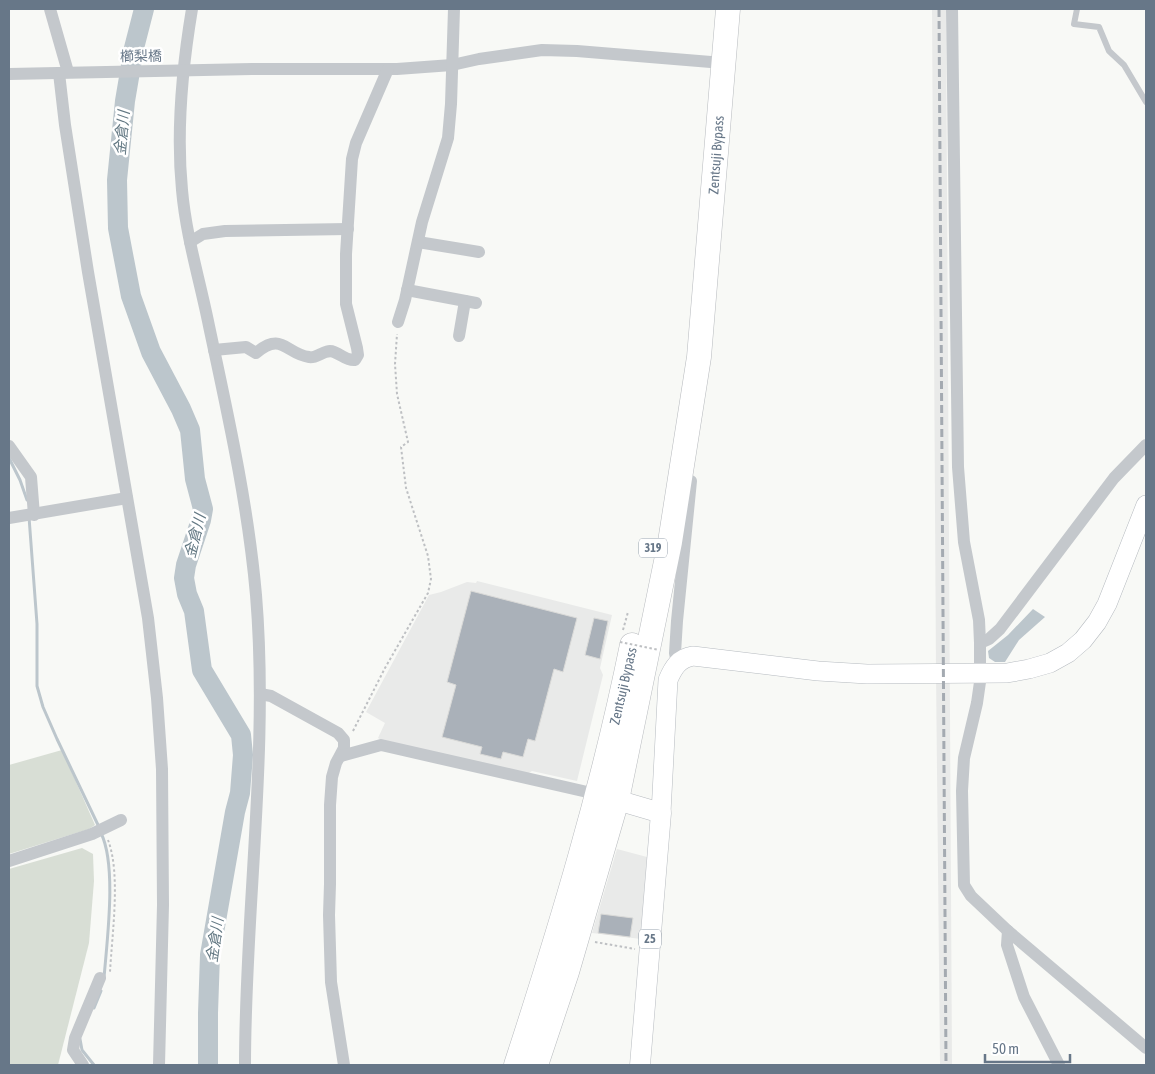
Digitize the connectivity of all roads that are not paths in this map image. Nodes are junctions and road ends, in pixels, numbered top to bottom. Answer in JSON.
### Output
{"nodes":[{"id":1,"x":50,"y":9,"type":"edge"},
{"id":2,"x":192,"y":9,"type":"edge"},
{"id":3,"x":454,"y":9,"type":"edge"},
{"id":4,"x":728,"y":9,"type":"edge"},
{"id":5,"x":952,"y":9,"type":"edge"},
{"id":6,"x":1077,"y":9,"type":"edge"},
{"id":7,"x":723,"y":63,"type":"junction"},
{"id":8,"x":452,"y":65,"type":"junction"},
{"id":9,"x":388,"y":69,"type":"junction"},
{"id":10,"x":184,"y":70,"type":"junction"},
{"id":11,"x":63,"y":72,"type":"junction"},
{"id":12,"x":9,"y":74,"type":"edge"},
{"id":13,"x":1146,"y":102,"type":"edge"},
{"id":14,"x":348,"y":230,"type":"junction"},
{"id":15,"x":190,"y":242,"type":"junction"},
{"id":16,"x":418,"y":242,"type":"junction"},
{"id":17,"x":479,"y":252,"type":"dead end"},
{"id":18,"x":407,"y":290,"type":"junction"},
{"id":19,"x":398,"y":322,"type":"road end"},
{"id":20,"x":459,"y":336,"type":"dead end"},
{"id":21,"x":214,"y":350,"type":"junction"},
{"id":22,"x":1146,"y":445,"type":"edge"},
{"id":23,"x":9,"y":446,"type":"edge"},
{"id":24,"x":692,"y":481,"type":"dead end"},
{"id":25,"x":127,"y":498,"type":"junction"},
{"id":26,"x":1146,"y":505,"type":"edge"},
{"id":27,"x":30,"y":515,"type":"junction"},
{"id":28,"x":9,"y":518,"type":"edge"},
{"id":29,"x":980,"y":643,"type":"junction"},
{"id":30,"x":677,"y":663,"type":"junction"},
{"id":31,"x":980,"y":674,"type":"junction"},
{"id":32,"x":260,"y":694,"type":"junction"},
{"id":33,"x":342,"y":752,"type":"junction"},
{"id":34,"x":607,"y":797,"type":"junction"},
{"id":35,"x":661,"y":813,"type":"junction"},
{"id":36,"x":121,"y":820,"type":"dead end"},
{"id":37,"x":9,"y":861,"type":"edge"},
{"id":38,"x":1008,"y":931,"type":"junction"},
{"id":39,"x":104,"y":977,"type":"road end"},
{"id":40,"x":1146,"y":1048,"type":"edge"},
{"id":41,"x":79,"y":1063,"type":"edge"},
{"id":42,"x":159,"y":1065,"type":"edge"},
{"id":43,"x":245,"y":1065,"type":"edge"},
{"id":44,"x":344,"y":1065,"type":"edge"},
{"id":45,"x":516,"y":1065,"type":"edge"},
{"id":46,"x":536,"y":1065,"type":"edge"},
{"id":47,"x":640,"y":1065,"type":"edge"},
{"id":48,"x":1059,"y":1065,"type":"edge"}],
"edges":[{"from":1,"to":11,"type":"street"},
{"from":2,"to":10,"type":"street"},
{"from":3,"to":8,"type":"street"},
{"from":4,"to":7,"type":"highway","name":"Zentsuji Bypass","number":"319"},
{"from":5,"to":29,"type":"street"},
{"from":6,"to":13,"type":"lane"},
{"from":7,"to":8,"type":"street","name":"櫛梨橋"},
{"from":7,"to":34,"type":"highway","name":"Zentsuji Bypass","number":"319"},
{"from":8,"to":9,"type":"street","name":"櫛梨橋"},
{"from":8,"to":16,"type":"street"},
{"from":9,"to":10,"type":"street","name":"櫛梨橋"},
{"from":9,"to":14,"type":"street"},
{"from":10,"to":11,"type":"street","name":"櫛梨橋"},
{"from":10,"to":15,"type":"street"},
{"from":11,"to":12,"type":"street","name":"櫛梨橋"},
{"from":11,"to":25,"type":"street"},
{"from":14,"to":15,"type":"street"},
{"from":14,"to":21,"type":"street"},
{"from":15,"to":21,"type":"street"},
{"from":16,"to":17,"type":"street"},
{"from":16,"to":18,"type":"street"},
{"from":18,"to":19,"type":"street"},
{"from":18,"to":20,"type":"street"},
{"from":21,"to":32,"type":"street"},
{"from":22,"to":29,"type":"street"},
{"from":23,"to":27,"type":"street"},
{"from":24,"to":30,"type":"street"},
{"from":25,"to":27,"type":"street"},
{"from":25,"to":42,"type":"street"},
{"from":26,"to":31,"type":"street"},
{"from":27,"to":28,"type":"street"},
{"from":29,"to":31,"type":"street"},
{"from":30,"to":31,"type":"street"},
{"from":30,"to":35,"type":"street"},
{"from":31,"to":38,"type":"street"},
{"from":32,"to":33,"type":"street"},
{"from":32,"to":43,"type":"street"},
{"from":33,"to":34,"type":"street"},
{"from":33,"to":44,"type":"street"},
{"from":34,"to":35,"type":"main road"},
{"from":34,"to":45,"type":"highway","name":"Zentsuji Bypass","number":"319"},
{"from":34,"to":46,"type":"highway","name":"Zentsuji Bypass","number":"319"},
{"from":35,"to":47,"type":"main road","number":"25"},
{"from":36,"to":37,"type":"street"},
{"from":38,"to":40,"type":"street"},
{"from":38,"to":48,"type":"street"},
{"from":39,"to":41,"type":"street"}]}
